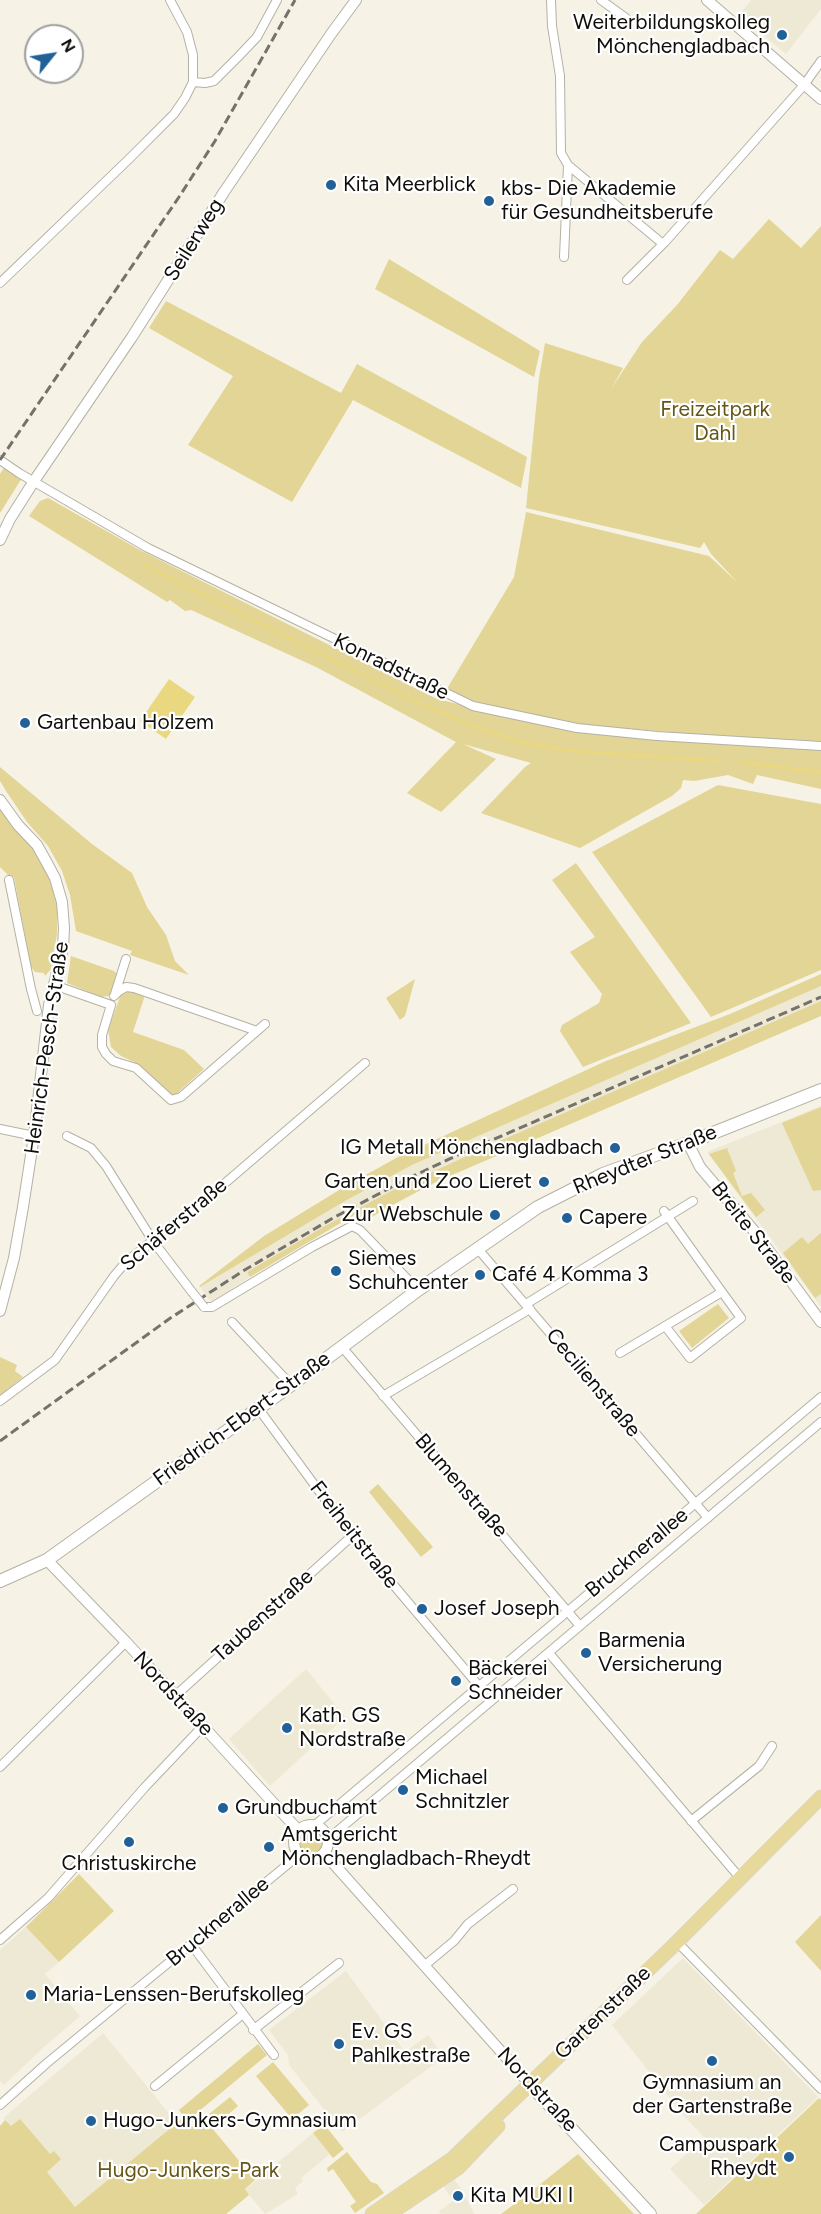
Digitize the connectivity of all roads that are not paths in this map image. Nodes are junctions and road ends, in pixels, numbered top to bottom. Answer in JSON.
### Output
{"nodes":[{"id":1,"x":170,"y":0,"type":"edge"},
{"id":2,"x":277,"y":0,"type":"edge"},
{"id":3,"x":356,"y":0,"type":"edge"},
{"id":4,"x":551,"y":0,"type":"edge"},
{"id":5,"x":601,"y":0,"type":"edge"},
{"id":6,"x":707,"y":0,"type":"edge"},
{"id":7,"x":626,"y":18,"type":"dead end"},
{"id":8,"x":821,"y":60,"type":"edge"},
{"id":9,"x":193,"y":82,"type":"junction"},
{"id":10,"x":804,"y":85,"type":"junction"},
{"id":11,"x":821,"y":99,"type":"edge"},
{"id":12,"x":568,"y":165,"type":"junction"},
{"id":13,"x":663,"y":244,"type":"junction"},
{"id":14,"x":564,"y":257,"type":"dead end"},
{"id":15,"x":627,"y":280,"type":"dead end"},
{"id":16,"x":0,"y":283,"type":"edge"},
{"id":17,"x":0,"y":460,"type":"edge"},
{"id":18,"x":34,"y":481,"type":"junction"},
{"id":19,"x":0,"y":540,"type":"edge"},
{"id":20,"x":821,"y":746,"type":"edge"},
{"id":21,"x":0,"y":800,"type":"edge"},
{"id":22,"x":9,"y":880,"type":"dead end"},
{"id":23,"x":126,"y":959,"type":"dead end"},
{"id":24,"x":54,"y":986,"type":"junction"},
{"id":25,"x":114,"y":996,"type":"junction"},
{"id":26,"x":111,"y":1005,"type":"junction"},
{"id":27,"x":37,"y":1011,"type":"dead end"},
{"id":28,"x":266,"y":1024,"type":"dead end"},
{"id":29,"x":257,"y":1031,"type":"junction"},
{"id":30,"x":366,"y":1063,"type":"dead end"},
{"id":31,"x":821,"y":1090,"type":"edge"},
{"id":32,"x":0,"y":1129,"type":"edge"},
{"id":33,"x":34,"y":1136,"type":"junction"},
{"id":34,"x":67,"y":1136,"type":"dead end"},
{"id":35,"x":688,"y":1143,"type":"junction"},
{"id":36,"x":693,"y":1201,"type":"dead end"},
{"id":37,"x":666,"y":1214,"type":"junction"},
{"id":38,"x":153,"y":1241,"type":"junction"},
{"id":39,"x":478,"y":1249,"type":"junction"},
{"id":40,"x":418,"y":1290,"type":"junction"},
{"id":41,"x":722,"y":1292,"type":"junction"},
{"id":42,"x":528,"y":1306,"type":"junction"},
{"id":43,"x":0,"y":1311,"type":"edge"},
{"id":44,"x":232,"y":1322,"type":"dead end"},
{"id":45,"x":821,"y":1322,"type":"edge"},
{"id":46,"x":664,"y":1326,"type":"junction"},
{"id":47,"x":342,"y":1347,"type":"junction"},
{"id":48,"x":620,"y":1353,"type":"dead end"},
{"id":49,"x":291,"y":1385,"type":"junction"},
{"id":50,"x":383,"y":1396,"type":"junction"},
{"id":51,"x":821,"y":1397,"type":"edge"},
{"id":52,"x":0,"y":1401,"type":"edge"},
{"id":53,"x":258,"y":1408,"type":"junction"},
{"id":54,"x":821,"y":1422,"type":"edge"},
{"id":55,"x":696,"y":1503,"type":"junction"},
{"id":56,"x":708,"y":1518,"type":"junction"},
{"id":57,"x":352,"y":1536,"type":"junction"},
{"id":58,"x":47,"y":1560,"type":"junction"},
{"id":59,"x":0,"y":1581,"type":"edge"},
{"id":60,"x":568,"y":1611,"type":"junction"},
{"id":61,"x":580,"y":1626,"type":"junction"},
{"id":62,"x":126,"y":1642,"type":"junction"},
{"id":63,"x":549,"y":1653,"type":"junction"},
{"id":64,"x":479,"y":1686,"type":"junction"},
{"id":65,"x":175,"y":1696,"type":"junction"},
{"id":66,"x":203,"y":1726,"type":"junction"},
{"id":67,"x":772,"y":1746,"type":"dead end"},
{"id":68,"x":0,"y":1767,"type":"edge"},
{"id":69,"x":821,"y":1797,"type":"edge"},
{"id":70,"x":821,"y":1809,"type":"edge"},
{"id":71,"x":691,"y":1821,"type":"junction"},
{"id":72,"x":315,"y":1824,"type":"junction"},
{"id":73,"x":298,"y":1830,"type":"junction"},
{"id":74,"x":328,"y":1839,"type":"junction"},
{"id":75,"x":324,"y":1853,"type":"junction"},
{"id":76,"x":299,"y":1855,"type":"junction"},
{"id":77,"x":740,"y":1878,"type":"junction"},
{"id":78,"x":513,"y":1889,"type":"dead end"},
{"id":79,"x":0,"y":1940,"type":"edge"},
{"id":80,"x":191,"y":1944,"type":"junction"},
{"id":81,"x":682,"y":1947,"type":"junction"},
{"id":82,"x":339,"y":1963,"type":"dead end"},
{"id":83,"x":424,"y":1966,"type":"junction"},
{"id":84,"x":243,"y":2014,"type":"junction"},
{"id":85,"x":253,"y":2030,"type":"junction"},
{"id":86,"x":274,"y":2055,"type":"dead end"},
{"id":87,"x":155,"y":2086,"type":"dead end"},
{"id":88,"x":532,"y":2086,"type":"junction"},
{"id":89,"x":821,"y":2089,"type":"edge"},
{"id":90,"x":0,"y":2105,"type":"edge"},
{"id":91,"x":372,"y":2214,"type":"edge"},
{"id":92,"x":389,"y":2214,"type":"edge"},
{"id":93,"x":650,"y":2214,"type":"edge"}],
"edges":[{"from":1,"to":9,"type":"street"},
{"from":2,"to":9,"type":"street"},
{"from":3,"to":18,"type":"street","name":"Seilerweg"},
{"from":4,"to":12,"type":"street"},
{"from":5,"to":7,"type":"street"},
{"from":6,"to":10,"type":"street"},
{"from":8,"to":10,"type":"street"},
{"from":9,"to":16,"type":"street"},
{"from":10,"to":11,"type":"street"},
{"from":10,"to":13,"type":"street"},
{"from":12,"to":13,"type":"street"},
{"from":12,"to":14,"type":"street"},
{"from":13,"to":15,"type":"street"},
{"from":17,"to":18,"type":"street","name":"Konradstraße"},
{"from":18,"to":19,"type":"street"},
{"from":18,"to":20,"type":"street","name":"Konradstraße"},
{"from":21,"to":24,"type":"street","name":"Heinrich-Pesch-Straße"},
{"from":22,"to":27,"type":"street","name":"Heinrich-Pesch-Straße"},
{"from":23,"to":25,"type":"street"},
{"from":24,"to":26,"type":"street"},
{"from":24,"to":33,"type":"street","name":"Heinrich-Pesch-Straße"},
{"from":25,"to":26,"type":"street"},
{"from":25,"to":29,"type":"street"},
{"from":26,"to":29,"type":"street"},
{"from":28,"to":29,"type":"street"},
{"from":30,"to":38,"type":"street","name":"Schäferstraße"},
{"from":31,"to":35,"type":"main road","name":"Rheydter Straße"},
{"from":32,"to":33,"type":"street"},
{"from":33,"to":43,"type":"street","name":"Heinrich-Pesch-Straße"},
{"from":34,"to":38,"type":"street"},
{"from":35,"to":39,"type":"main road","name":"Rheydter Straße"},
{"from":35,"to":45,"type":"street","name":"Breite Straße"},
{"from":36,"to":37,"type":"street"},
{"from":37,"to":41,"type":"street"},
{"from":37,"to":42,"type":"street"},
{"from":38,"to":40,"type":"street","bridge":true},
{"from":38,"to":52,"type":"street","name":"Schäferstraße"},
{"from":39,"to":40,"type":"main road","name":"Friedrich-Ebert-Straße"},
{"from":39,"to":42,"type":"street","name":"Cecilienstraße"},
{"from":40,"to":47,"type":"main road","name":"Friedrich-Ebert-Straße"},
{"from":41,"to":46,"type":"street"},
{"from":41,"to":46,"type":"street"},
{"from":42,"to":50,"type":"street"},
{"from":42,"to":55,"type":"street","name":"Cecilienstraße"},
{"from":44,"to":49,"type":"street"},
{"from":46,"to":48,"type":"street"},
{"from":47,"to":49,"type":"main road","name":"Friedrich-Ebert-Straße"},
{"from":47,"to":50,"type":"street","name":"Blumenstraße"},
{"from":49,"to":53,"type":"main road","name":"Friedrich-Ebert-Straße"},
{"from":50,"to":60,"type":"street","name":"Blumenstraße"},
{"from":51,"to":55,"type":"street","name":"Brucknerallee"},
{"from":53,"to":57,"type":"street","name":"Freiheitstraße"},
{"from":53,"to":58,"type":"main road","name":"Friedrich-Ebert-Straße"},
{"from":54,"to":56,"type":"street","name":"Brucknerallee"},
{"from":55,"to":56,"type":"street","name":"Cecilienstraße"},
{"from":55,"to":60,"type":"street","name":"Brucknerallee"},
{"from":56,"to":61,"type":"street","name":"Brucknerallee"},
{"from":57,"to":64,"type":"street","name":"Freiheitstraße"},
{"from":57,"to":65,"type":"street","name":"Taubenstraße"},
{"from":58,"to":59,"type":"main road","name":"Friedrich-Ebert-Straße"},
{"from":58,"to":62,"type":"street","name":"Nordstraße"},
{"from":60,"to":61,"type":"street","name":"Blumenstraße"},
{"from":60,"to":64,"type":"street","name":"Brucknerallee"},
{"from":61,"to":63,"type":"street","name":"Brucknerallee"},
{"from":62,"to":65,"type":"street","name":"Nordstraße"},
{"from":62,"to":68,"type":"street"},
{"from":63,"to":71,"type":"street"},
{"from":63,"to":74,"type":"street","name":"Brucknerallee"},
{"from":64,"to":72,"type":"street","name":"Brucknerallee"},
{"from":65,"to":66,"type":"street","name":"Nordstraße"},
{"from":66,"to":73,"type":"street","name":"Nordstraße"},
{"from":66,"to":79,"type":"street"},
{"from":67,"to":71,"type":"street"},
{"from":69,"to":77,"type":"main road","name":"Gartenstraße"},
{"from":70,"to":81,"type":"main road","name":"Gartenstraße"},
{"from":71,"to":77,"type":"street"},
{"from":72,"to":73,"type":"street"},
{"from":72,"to":74,"type":"street"},
{"from":73,"to":76,"type":"street"},
{"from":74,"to":75,"type":"street"},
{"from":75,"to":76,"type":"street"},
{"from":75,"to":83,"type":"street","name":"Nordstraße"},
{"from":76,"to":80,"type":"street","name":"Brucknerallee"},
{"from":77,"to":88,"type":"main road","name":"Gartenstraße"},
{"from":78,"to":83,"type":"street"},
{"from":80,"to":84,"type":"street"},
{"from":80,"to":90,"type":"street","name":"Brucknerallee"},
{"from":81,"to":88,"type":"main road","name":"Gartenstraße"},
{"from":81,"to":89,"type":"street"},
{"from":82,"to":85,"type":"street"},
{"from":83,"to":88,"type":"street","name":"Nordstraße"},
{"from":84,"to":85,"type":"street"},
{"from":84,"to":87,"type":"street"},
{"from":85,"to":86,"type":"street"},
{"from":88,"to":91,"type":"main road","name":"Gartenstraße"},
{"from":88,"to":92,"type":"main road","name":"Gartenstraße"},
{"from":88,"to":93,"type":"main road","name":"Nordstraße"}]}
